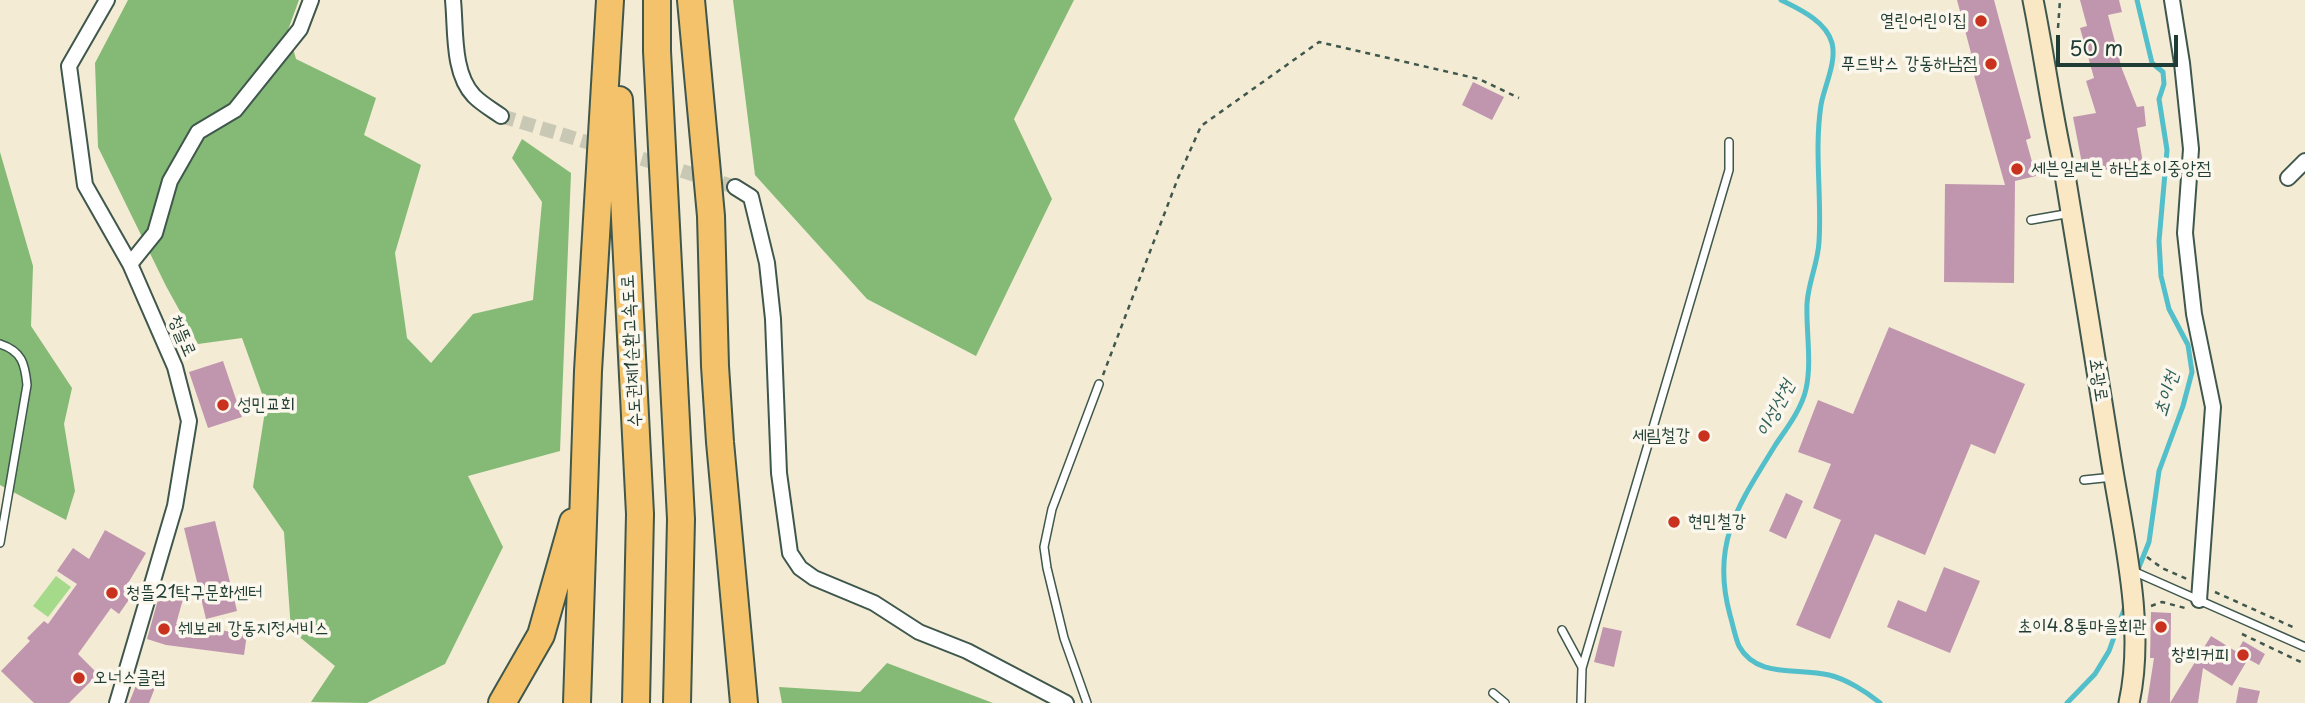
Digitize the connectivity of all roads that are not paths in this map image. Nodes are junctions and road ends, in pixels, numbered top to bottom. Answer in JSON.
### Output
{"nodes":[{"id":1,"x":107,"y":0,"type":"edge"},
{"id":2,"x":311,"y":0,"type":"edge"},
{"id":3,"x":453,"y":0,"type":"edge"},
{"id":4,"x":612,"y":0,"type":"edge"},
{"id":5,"x":657,"y":0,"type":"edge"},
{"id":6,"x":691,"y":0,"type":"edge"},
{"id":7,"x":2033,"y":0,"type":"edge"},
{"id":8,"x":2047,"y":0,"type":"edge"},
{"id":9,"x":2172,"y":0,"type":"edge"},
{"id":10,"x":2045,"y":58,"type":"junction"},
{"id":11,"x":500,"y":116,"type":"tunnel mouth"},
{"id":12,"x":1729,"y":142,"type":"dead end"},
{"id":13,"x":2305,"y":161,"type":"edge"},
{"id":14,"x":2288,"y":178,"type":"dead end"},
{"id":15,"x":735,"y":187,"type":"tunnel mouth"},
{"id":16,"x":2072,"y":213,"type":"junction"},
{"id":17,"x":2031,"y":220,"type":"dead end"},
{"id":18,"x":130,"y":264,"type":"junction"},
{"id":19,"x":0,"y":344,"type":"edge"},
{"id":20,"x":1099,"y":384,"type":"road end"},
{"id":21,"x":2114,"y":477,"type":"junction"},
{"id":22,"x":2084,"y":480,"type":"dead end"},
{"id":23,"x":584,"y":483,"type":"junction"},
{"id":24,"x":0,"y":543,"type":"edge"},
{"id":25,"x":2129,"y":569,"type":"junction"},
{"id":26,"x":2199,"y":600,"type":"junction"},
{"id":27,"x":1562,"y":629,"type":"dead end"},
{"id":28,"x":2305,"y":647,"type":"edge"},
{"id":29,"x":1582,"y":668,"type":"junction"},
{"id":30,"x":1493,"y":693,"type":"dead end"},
{"id":31,"x":117,"y":703,"type":"edge"},
{"id":32,"x":502,"y":703,"type":"edge"},
{"id":33,"x":577,"y":703,"type":"edge"},
{"id":34,"x":636,"y":703,"type":"edge"},
{"id":35,"x":677,"y":703,"type":"edge"},
{"id":36,"x":744,"y":703,"type":"edge"},
{"id":37,"x":1066,"y":703,"type":"edge"},
{"id":38,"x":1087,"y":703,"type":"edge"},
{"id":39,"x":1505,"y":703,"type":"edge"},
{"id":40,"x":1581,"y":703,"type":"edge"},
{"id":41,"x":2129,"y":703,"type":"edge"}],
"edges":[{"from":1,"to":18,"type":"street","name":"청뜰로"},
{"from":2,"to":18,"type":"street"},
{"from":3,"to":11,"type":"street"},
{"from":4,"to":23,"type":"highway"},
{"from":4,"to":34,"type":"highway","name":"수도권제1순환고속도로"},
{"from":5,"to":35,"type":"highway"},
{"from":6,"to":36,"type":"highway"},
{"from":7,"to":10,"type":"street","name":"초광로"},
{"from":8,"to":10,"type":"street","name":"초광로"},
{"from":9,"to":26,"type":"street"},
{"from":10,"to":16,"type":"street","name":"초광로"},
{"from":12,"to":29,"type":"lane"},
{"from":13,"to":14,"type":"street"},
{"from":15,"to":37,"type":"street"},
{"from":16,"to":17,"type":"lane"},
{"from":16,"to":21,"type":"street","name":"초광로"},
{"from":18,"to":31,"type":"street","name":"청뜰로"},
{"from":19,"to":24,"type":"lane"},
{"from":20,"to":38,"type":"lane"},
{"from":21,"to":22,"type":"lane"},
{"from":21,"to":25,"type":"street","name":"초광로"},
{"from":23,"to":32,"type":"highway"},
{"from":23,"to":33,"type":"highway"},
{"from":25,"to":26,"type":"lane"},
{"from":25,"to":41,"type":"street","name":"초광로"},
{"from":26,"to":28,"type":"lane"},
{"from":27,"to":29,"type":"lane"},
{"from":29,"to":40,"type":"lane"},
{"from":30,"to":39,"type":"lane"}]}
